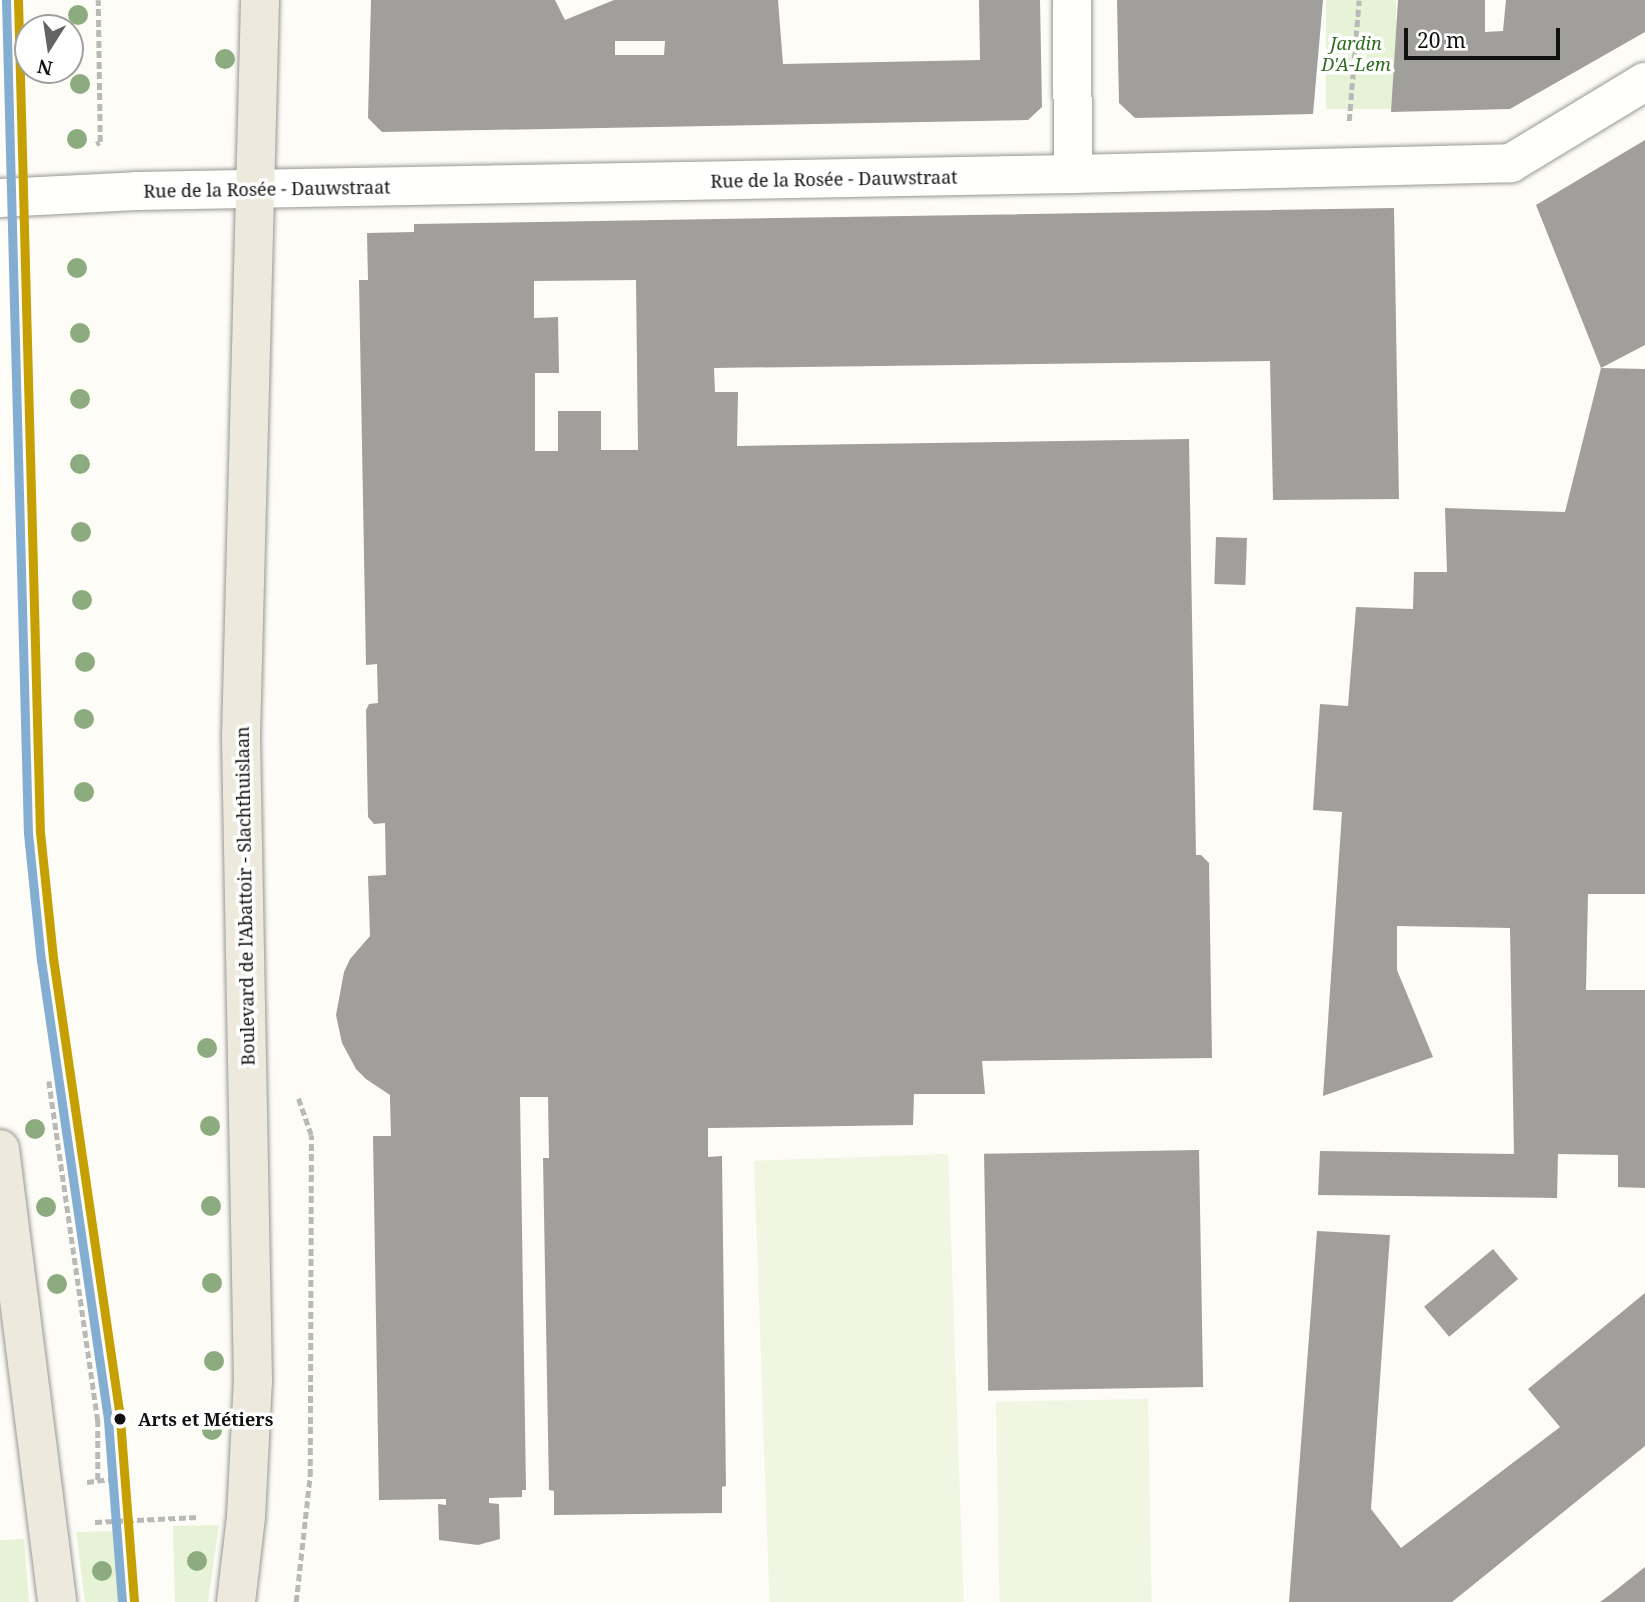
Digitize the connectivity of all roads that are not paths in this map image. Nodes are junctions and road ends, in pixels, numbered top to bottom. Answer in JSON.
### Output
{"nodes":[{"id":1,"x":260,"y":0,"type":"edge"},
{"id":2,"x":1072,"y":0,"type":"edge"},
{"id":3,"x":1645,"y":82,"type":"edge"},
{"id":4,"x":1073,"y":174,"type":"junction"},
{"id":5,"x":256,"y":190,"type":"junction"},
{"id":6,"x":0,"y":198,"type":"edge"},
{"id":7,"x":0,"y":1149,"type":"edge"},
{"id":8,"x":57,"y":1602,"type":"edge"},
{"id":9,"x":236,"y":1602,"type":"edge"}],
"edges":[{"from":1,"to":5,"type":"main road","name":"Boulevard de l'Abattoir - Slachthuislaan"},
{"from":2,"to":4,"type":"street"},
{"from":3,"to":4,"type":"street","name":"Rue de la Rosée - Dauwstraat"},
{"from":4,"to":5,"type":"street","name":"Rue de la Rosée - Dauwstraat"},
{"from":5,"to":6,"type":"street","name":"Rue de la Rosée - Dauwstraat"},
{"from":5,"to":9,"type":"main road","name":"Boulevard de l'Abattoir - Slachthuislaan"},
{"from":7,"to":8,"type":"main road"}]}
